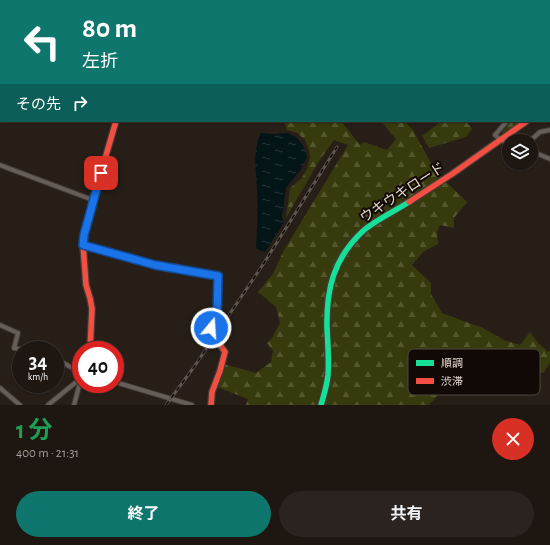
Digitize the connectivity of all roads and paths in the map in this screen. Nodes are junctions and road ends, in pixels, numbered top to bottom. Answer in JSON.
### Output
{"nodes":[{"id":1,"x":116,"y":122,"type":"edge"},
{"id":2,"x":506,"y":122,"type":"edge"},
{"id":3,"x":526,"y":122,"type":"edge"},
{"id":4,"x":550,"y":130,"type":"edge"},
{"id":5,"x":538,"y":134,"type":"edge"},
{"id":6,"x":501,"y":140,"type":"junction"},
{"id":7,"x":538,"y":154,"type":"edge"},
{"id":8,"x":550,"y":160,"type":"edge"},
{"id":9,"x":0,"y":165,"type":"edge"},
{"id":10,"x":93,"y":200,"type":"junction"},
{"id":11,"x":83,"y":245,"type":"junction"},
{"id":12,"x":0,"y":325,"type":"edge"},
{"id":13,"x":16,"y":341,"type":"edge"},
{"id":14,"x":90,"y":341,"type":"edge"},
{"id":15,"x":124,"y":385,"type":"edge"},
{"id":16,"x":72,"y":386,"type":"edge"},
{"id":17,"x":0,"y":388,"type":"edge"},
{"id":18,"x":77,"y":393,"type":"edge"},
{"id":19,"x":20,"y":405,"type":"edge"},
{"id":20,"x":48,"y":405,"type":"edge"},
{"id":21,"x":74,"y":405,"type":"edge"},
{"id":22,"x":192,"y":405,"type":"edge"},
{"id":23,"x":211,"y":405,"type":"edge"},
{"id":24,"x":321,"y":405,"type":"edge"}],
"edges":[{"from":1,"to":10,"type":"street"},
{"from":2,"to":6,"type":"street"},
{"from":3,"to":6,"type":"street","name":"ウキウキロード"},
{"from":4,"to":5,"type":"street"},
{"from":6,"to":24,"type":"street","name":"ウキウキロード"},
{"from":7,"to":8,"type":"street"},
{"from":9,"to":10,"type":"street"},
{"from":10,"to":11,"type":"street"},
{"from":11,"to":14,"type":"street"},
{"from":11,"to":23,"type":"street"},
{"from":12,"to":13,"type":"street"},
{"from":15,"to":22,"type":"street"},
{"from":16,"to":20,"type":"street"},
{"from":17,"to":19,"type":"street"},
{"from":18,"to":21,"type":"street"}]}
